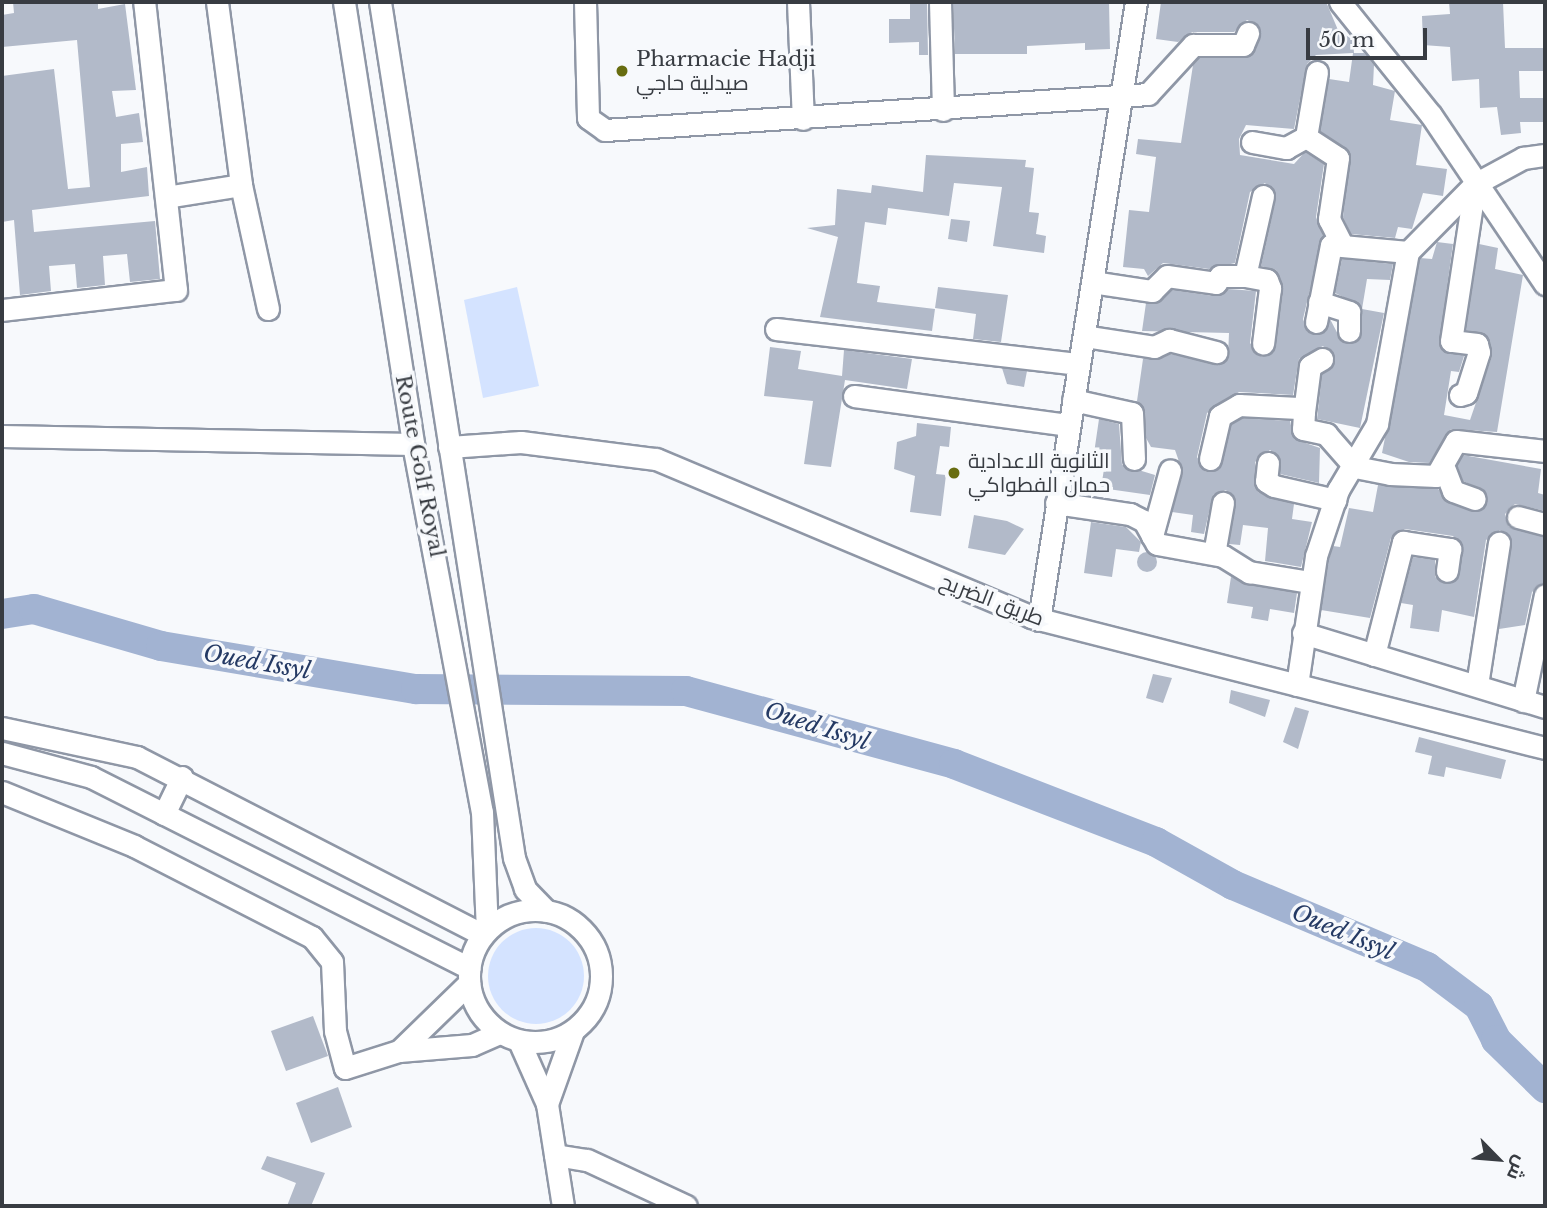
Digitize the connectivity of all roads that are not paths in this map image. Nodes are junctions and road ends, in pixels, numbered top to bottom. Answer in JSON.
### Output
{"nodes":[{"id":1,"x":144,"y":2,"type":"edge"},
{"id":2,"x":217,"y":2,"type":"edge"},
{"id":3,"x":344,"y":2,"type":"edge"},
{"id":4,"x":380,"y":2,"type":"edge"},
{"id":5,"x":585,"y":2,"type":"edge"},
{"id":6,"x":798,"y":2,"type":"edge"},
{"id":7,"x":940,"y":2,"type":"edge"},
{"id":8,"x":1136,"y":2,"type":"edge"},
{"id":9,"x":1340,"y":2,"type":"edge"},
{"id":10,"x":1248,"y":33,"type":"dead end"},
{"id":11,"x":1317,"y":72,"type":"dead end"},
{"id":12,"x":1123,"y":96,"type":"junction"},
{"id":13,"x":943,"y":110,"type":"junction"},
{"id":14,"x":803,"y":119,"type":"junction"},
{"id":15,"x":1306,"y":137,"type":"junction"},
{"id":16,"x":1252,"y":142,"type":"dead end"},
{"id":17,"x":1545,"y":155,"type":"edge"},
{"id":18,"x":1475,"y":184,"type":"junction"},
{"id":19,"x":241,"y":185,"type":"junction"},
{"id":20,"x":1263,"y":196,"type":"dead end"},
{"id":21,"x":166,"y":197,"type":"junction"},
{"id":22,"x":1342,"y":244,"type":"junction"},
{"id":23,"x":1408,"y":252,"type":"junction"},
{"id":24,"x":1245,"y":276,"type":"junction"},
{"id":25,"x":1092,"y":282,"type":"junction"},
{"id":26,"x":1545,"y":284,"type":"edge"},
{"id":27,"x":268,"y":309,"type":"dead end"},
{"id":28,"x":2,"y":310,"type":"edge"},
{"id":29,"x":776,"y":329,"type":"dead end"},
{"id":30,"x":1349,"y":331,"type":"dead end"},
{"id":31,"x":1084,"y":336,"type":"junction"},
{"id":32,"x":1263,"y":344,"type":"dead end"},
{"id":33,"x":1216,"y":352,"type":"dead end"},
{"id":34,"x":1322,"y":359,"type":"dead end"},
{"id":35,"x":1079,"y":364,"type":"junction"},
{"id":36,"x":1460,"y":395,"type":"dead end"},
{"id":37,"x":854,"y":396,"type":"dead end"},
{"id":38,"x":1073,"y":400,"type":"junction"},
{"id":39,"x":1304,"y":412,"type":"junction"},
{"id":40,"x":1069,"y":425,"type":"junction"},
{"id":41,"x":2,"y":436,"type":"edge"},
{"id":42,"x":413,"y":444,"type":"junction"},
{"id":43,"x":449,"y":447,"type":"junction"},
{"id":44,"x":1545,"y":450,"type":"edge"},
{"id":45,"x":1134,"y":459,"type":"dead end"},
{"id":46,"x":1210,"y":459,"type":"dead end"},
{"id":47,"x":1268,"y":463,"type":"dead end"},
{"id":48,"x":1355,"y":467,"type":"junction"},
{"id":49,"x":1170,"y":470,"type":"dead end"},
{"id":50,"x":1445,"y":470,"type":"junction"},
{"id":51,"x":1475,"y":499,"type":"dead end"},
{"id":52,"x":1335,"y":500,"type":"junction"},
{"id":53,"x":1056,"y":503,"type":"junction"},
{"id":54,"x":1223,"y":503,"type":"dead end"},
{"id":55,"x":1518,"y":517,"type":"dead end"},
{"id":56,"x":1545,"y":524,"type":"edge"},
{"id":57,"x":1152,"y":536,"type":"junction"},
{"id":58,"x":1499,"y":543,"type":"dead end"},
{"id":59,"x":1214,"y":555,"type":"junction"},
{"id":60,"x":1447,"y":571,"type":"dead end"},
{"id":61,"x":1310,"y":582,"type":"junction"},
{"id":62,"x":1545,"y":595,"type":"edge"},
{"id":63,"x":1039,"y":620,"type":"junction"},
{"id":64,"x":1303,"y":634,"type":"junction"},
{"id":65,"x":1374,"y":655,"type":"junction"},
{"id":66,"x":1297,"y":685,"type":"junction"},
{"id":67,"x":1477,"y":685,"type":"junction"},
{"id":68,"x":1523,"y":701,"type":"junction"},
{"id":69,"x":1545,"y":707,"type":"edge"},
{"id":70,"x":2,"y":728,"type":"edge"},
{"id":71,"x":1545,"y":748,"type":"edge"},
{"id":72,"x":2,"y":753,"type":"edge"},
{"id":73,"x":137,"y":757,"type":"junction"},
{"id":74,"x":183,"y":778,"type":"junction"},
{"id":75,"x":2,"y":792,"type":"edge"},
{"id":76,"x":121,"y":792,"type":"junction"},
{"id":77,"x":164,"y":814,"type":"junction"},
{"id":78,"x":347,"y":863,"type":"junction"},
{"id":79,"x":329,"y":898,"type":"junction"},
{"id":80,"x":546,"y":911,"type":"junction"},
{"id":81,"x":485,"y":933,"type":"junction"},
{"id":82,"x":469,"y":975,"type":"junction"},
{"id":83,"x":573,"y":1031,"type":"junction"},
{"id":84,"x":499,"y":1033,"type":"junction"},
{"id":85,"x":519,"y":1041,"type":"junction"},
{"id":86,"x":398,"y":1051,"type":"junction"},
{"id":87,"x":547,"y":1104,"type":"junction"},
{"id":88,"x":555,"y":1155,"type":"junction"},
{"id":89,"x":563,"y":1206,"type":"edge"},
{"id":90,"x":686,"y":1206,"type":"edge"}],
"edges":[{"from":1,"to":21,"type":"street"},
{"from":2,"to":19,"type":"street"},
{"from":3,"to":42,"type":"street","name":"Route Golf Royal"},
{"from":4,"to":43,"type":"street","name":"Route Golf Royal"},
{"from":5,"to":14,"type":"street"},
{"from":6,"to":14,"type":"street"},
{"from":7,"to":13,"type":"street"},
{"from":8,"to":12,"type":"street"},
{"from":9,"to":18,"type":"street"},
{"from":10,"to":12,"type":"street"},
{"from":11,"to":15,"type":"street"},
{"from":12,"to":13,"type":"street"},
{"from":12,"to":25,"type":"street"},
{"from":13,"to":14,"type":"street"},
{"from":15,"to":16,"type":"street"},
{"from":15,"to":22,"type":"street"},
{"from":17,"to":18,"type":"street"},
{"from":18,"to":23,"type":"street"},
{"from":18,"to":26,"type":"street"},
{"from":18,"to":36,"type":"street"},
{"from":19,"to":21,"type":"street"},
{"from":19,"to":27,"type":"street"},
{"from":20,"to":24,"type":"street"},
{"from":21,"to":28,"type":"street"},
{"from":22,"to":23,"type":"street"},
{"from":22,"to":30,"type":"street"},
{"from":23,"to":48,"type":"street"},
{"from":24,"to":25,"type":"street"},
{"from":24,"to":32,"type":"street"},
{"from":25,"to":31,"type":"street"},
{"from":29,"to":35,"type":"street"},
{"from":31,"to":33,"type":"street"},
{"from":31,"to":35,"type":"street"},
{"from":34,"to":39,"type":"street"},
{"from":35,"to":38,"type":"street"},
{"from":37,"to":40,"type":"street"},
{"from":38,"to":40,"type":"street"},
{"from":38,"to":45,"type":"street"},
{"from":39,"to":46,"type":"street"},
{"from":39,"to":48,"type":"street"},
{"from":40,"to":53,"type":"street"},
{"from":41,"to":42,"type":"street"},
{"from":42,"to":81,"type":"street","name":"Route Golf Royal"},
{"from":43,"to":63,"type":"street","name":"طريق الضريح"},
{"from":43,"to":80,"type":"street","name":"Route Golf Royal"},
{"from":44,"to":50,"type":"street"},
{"from":47,"to":52,"type":"street"},
{"from":48,"to":50,"type":"street"},
{"from":48,"to":52,"type":"street"},
{"from":49,"to":57,"type":"street"},
{"from":50,"to":51,"type":"street"},
{"from":52,"to":61,"type":"street"},
{"from":53,"to":57,"type":"street"},
{"from":53,"to":63,"type":"street"},
{"from":54,"to":59,"type":"street"},
{"from":55,"to":56,"type":"street"},
{"from":57,"to":59,"type":"street"},
{"from":58,"to":67,"type":"street"},
{"from":59,"to":61,"type":"street"},
{"from":60,"to":65,"type":"street"},
{"from":61,"to":64,"type":"street"},
{"from":62,"to":68,"type":"street"},
{"from":63,"to":66,"type":"street","name":"طريق الضريح"},
{"from":64,"to":65,"type":"street"},
{"from":64,"to":66,"type":"street"},
{"from":65,"to":67,"type":"street"},
{"from":66,"to":71,"type":"street","name":"طريق الضريح"},
{"from":67,"to":68,"type":"street"},
{"from":68,"to":69,"type":"street"},
{"from":70,"to":73,"type":"street"},
{"from":72,"to":76,"type":"street"},
{"from":73,"to":74,"type":"street"},
{"from":73,"to":76,"type":"street"},
{"from":74,"to":77,"type":"street"},
{"from":74,"to":78,"type":"street"},
{"from":75,"to":86,"type":"street"},
{"from":76,"to":77,"type":"street"},
{"from":77,"to":79,"type":"street"},
{"from":78,"to":79,"type":"street"},
{"from":78,"to":81,"type":"street"},
{"from":79,"to":82,"type":"street"},
{"from":80,"to":81,"type":"street"},
{"from":80,"to":83,"type":"street"},
{"from":81,"to":82,"type":"street"},
{"from":82,"to":84,"type":"street"},
{"from":82,"to":86,"type":"street"},
{"from":83,"to":85,"type":"street"},
{"from":83,"to":87,"type":"street"},
{"from":84,"to":85,"type":"street"},
{"from":84,"to":86,"type":"street"},
{"from":85,"to":87,"type":"street"},
{"from":87,"to":88,"type":"street"},
{"from":88,"to":89,"type":"street"},
{"from":88,"to":90,"type":"street"}]}
